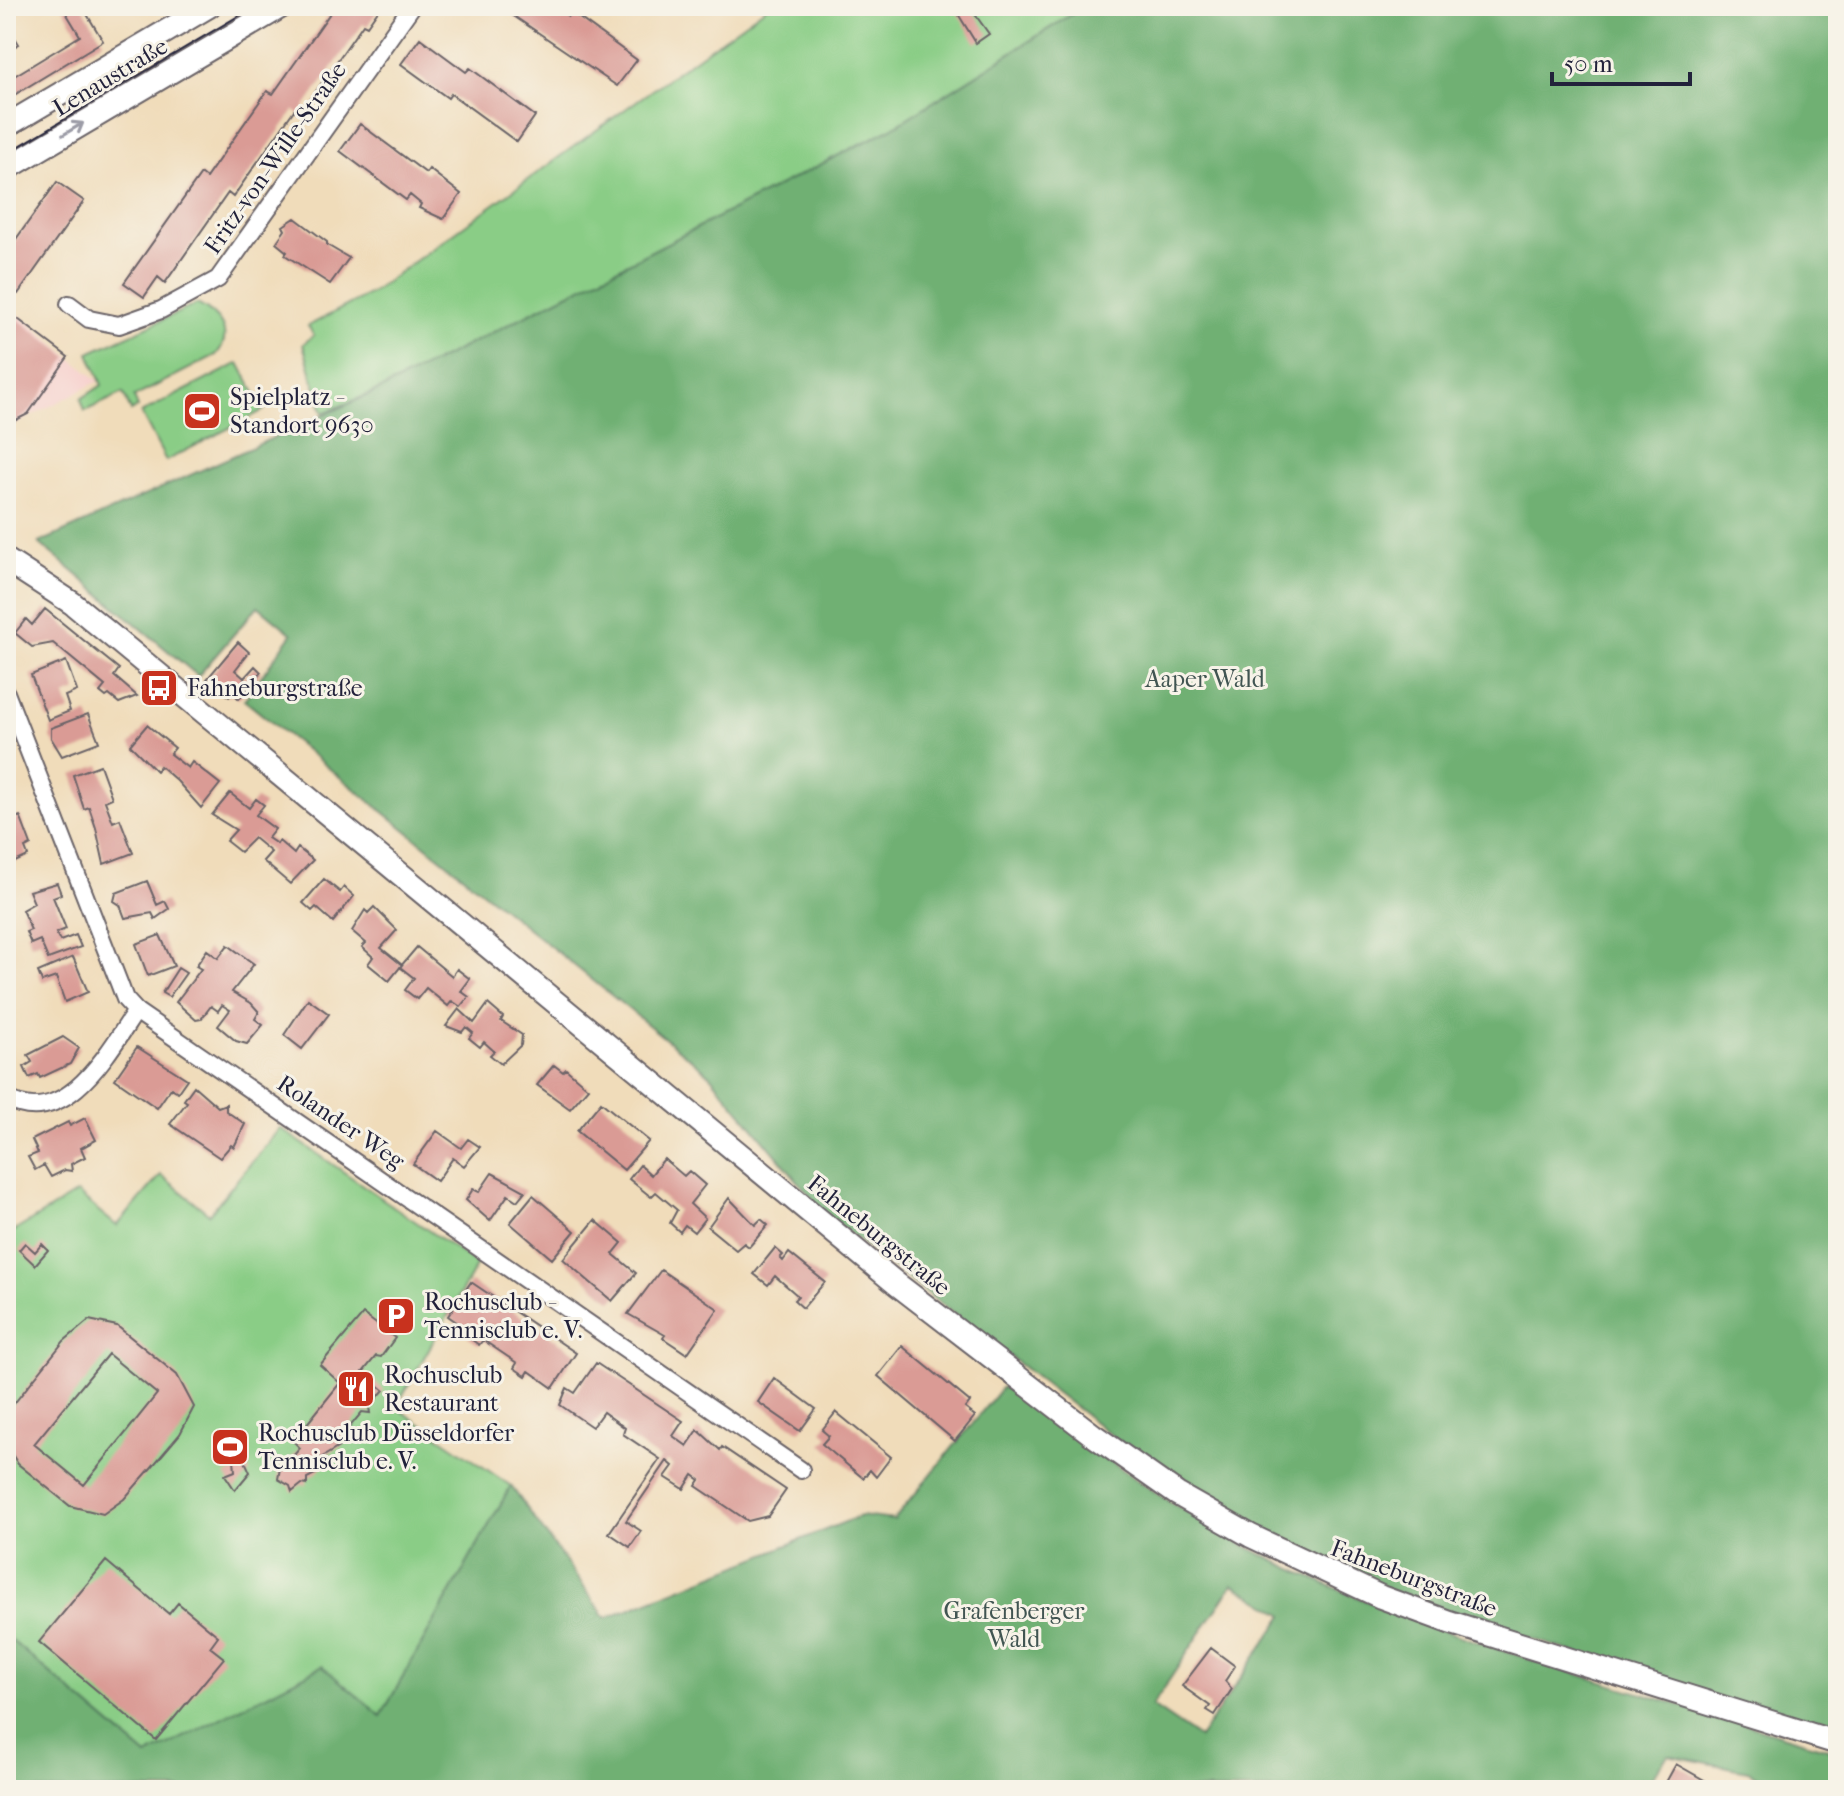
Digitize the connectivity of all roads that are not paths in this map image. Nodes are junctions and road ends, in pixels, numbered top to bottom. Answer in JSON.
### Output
{"nodes":[{"id":1,"x":209,"y":6,"type":"edge"},
{"id":2,"x":282,"y":6,"type":"edge"},
{"id":3,"x":412,"y":6,"type":"edge"},
{"id":4,"x":6,"y":126,"type":"edge"},
{"id":5,"x":6,"y":169,"type":"edge"},
{"id":6,"x":69,"y":304,"type":"dead end"},
{"id":7,"x":6,"y":560,"type":"edge"},
{"id":8,"x":6,"y":693,"type":"edge"},
{"id":9,"x":136,"y":1011,"type":"junction"},
{"id":10,"x":6,"y":1098,"type":"edge"},
{"id":11,"x":801,"y":1470,"type":"dead end"},
{"id":12,"x":1838,"y":1743,"type":"edge"}],
"edges":[{"from":1,"to":4,"type":"street","name":"Lenaustraße"},
{"from":5,"to":2,"type":"street","name":"Lenaustraße","one_way":true},
{"from":3,"to":6,"type":"street","name":"Fritz-von-Wille-Straße"},
{"from":7,"to":12,"type":"street","name":"Fahneburgstraße"},
{"from":8,"to":9,"type":"street","name":"Rolander Weg"},
{"from":9,"to":10,"type":"street"},
{"from":9,"to":11,"type":"street","name":"Rolander Weg"}]}
